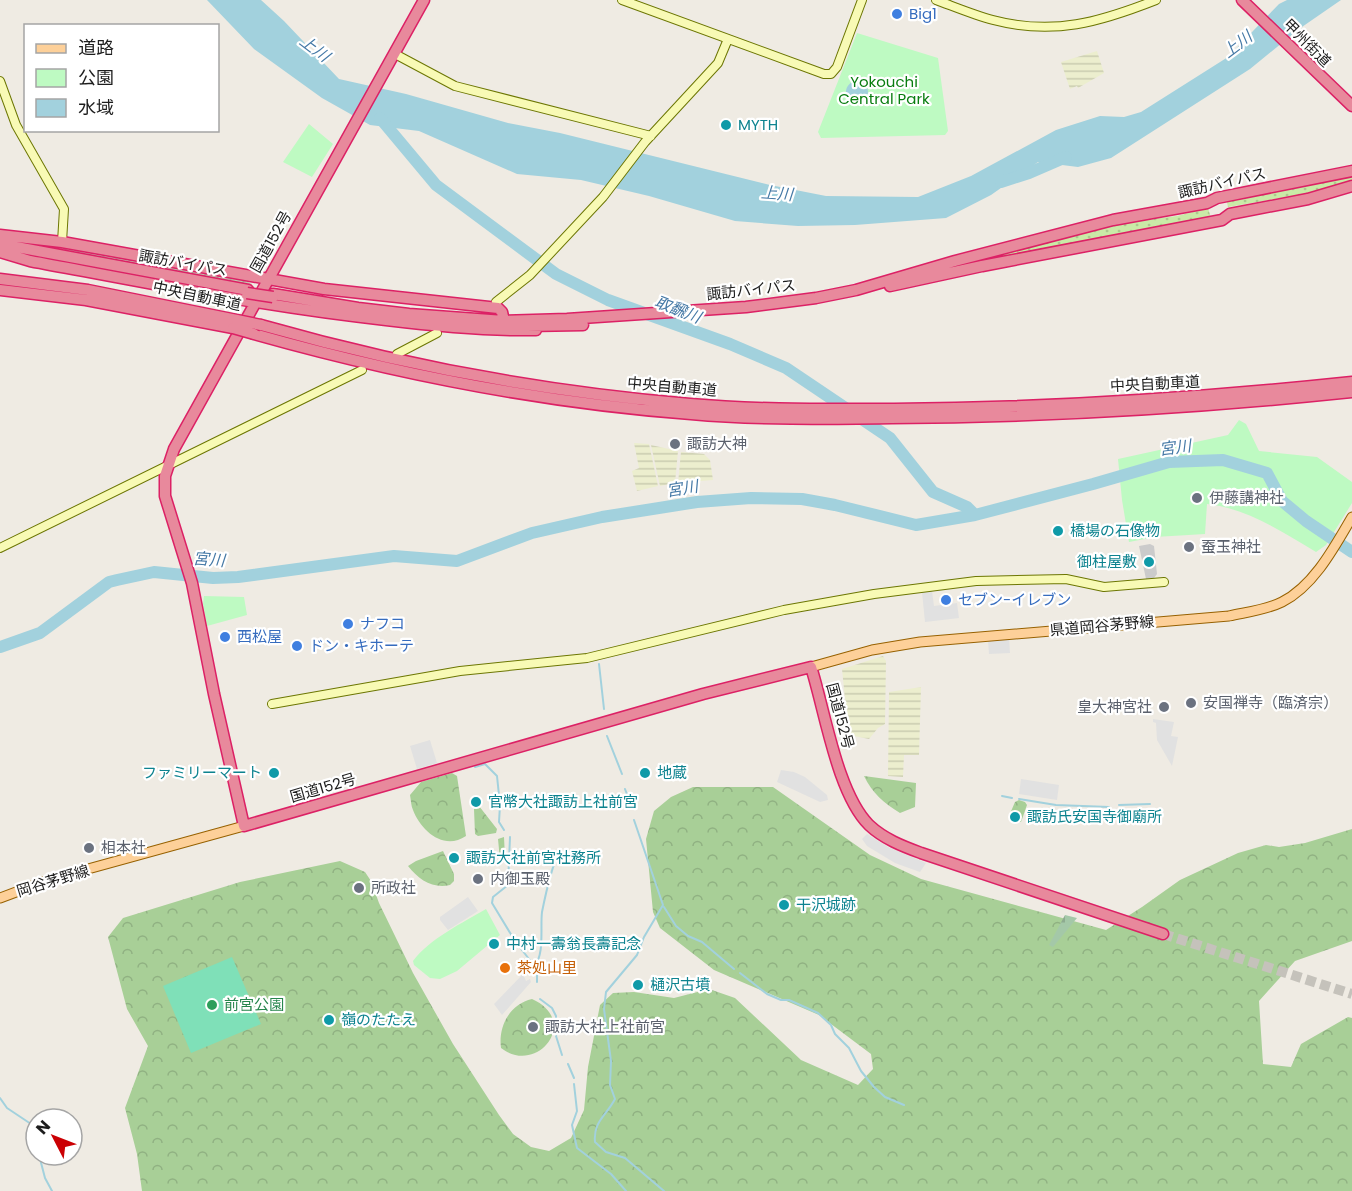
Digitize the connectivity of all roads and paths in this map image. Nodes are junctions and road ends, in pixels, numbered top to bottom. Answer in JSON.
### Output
{"nodes":[{"id":1,"x":424,"y":0,"type":"edge"},
{"id":2,"x":622,"y":0,"type":"edge"},
{"id":3,"x":862,"y":0,"type":"edge"},
{"id":4,"x":936,"y":0,"type":"edge"},
{"id":5,"x":1156,"y":0,"type":"edge"},
{"id":6,"x":1242,"y":0,"type":"edge"},
{"id":7,"x":728,"y":39,"type":"junction"},
{"id":8,"x":394,"y":57,"type":"junction"},
{"id":9,"x":0,"y":81,"type":"edge"},
{"id":10,"x":1352,"y":106,"type":"edge"},
{"id":11,"x":648,"y":139,"type":"junction"},
{"id":12,"x":1352,"y":171,"type":"edge"},
{"id":13,"x":1352,"y":186,"type":"edge"},
{"id":14,"x":0,"y":235,"type":"edge"},
{"id":15,"x":62,"y":242,"type":"junction"},
{"id":16,"x":0,"y":246,"type":"edge"},
{"id":17,"x":0,"y":252,"type":"edge"},
{"id":18,"x":268,"y":278,"type":"junction"},
{"id":19,"x":0,"y":279,"type":"edge"},
{"id":20,"x":0,"y":290,"type":"edge"},
{"id":21,"x":273,"y":295,"type":"junction"},
{"id":22,"x":496,"y":302,"type":"dead end"},
{"id":23,"x":256,"y":303,"type":"junction"},
{"id":24,"x":746,"y":309,"type":"junction"},
{"id":25,"x":504,"y":321,"type":"junction"},
{"id":26,"x":567,"y":322,"type":"junction"},
{"id":27,"x":235,"y":324,"type":"junction"},
{"id":28,"x":541,"y":327,"type":"junction"},
{"id":29,"x":258,"y":329,"type":"junction"},
{"id":30,"x":437,"y":333,"type":"dead end"},
{"id":31,"x":397,"y":354,"type":"dead end"},
{"id":32,"x":362,"y":370,"type":"dead end"},
{"id":33,"x":1352,"y":382,"type":"edge"},
{"id":34,"x":1352,"y":392,"type":"edge"},
{"id":35,"x":1241,"y":398,"type":"junction"},
{"id":36,"x":949,"y":413,"type":"junction"},
{"id":37,"x":167,"y":465,"type":"junction"},
{"id":38,"x":1352,"y":517,"type":"edge"},
{"id":39,"x":0,"y":548,"type":"edge"},
{"id":40,"x":1164,"y":582,"type":"dead end"},
{"id":41,"x":812,"y":667,"type":"junction"},
{"id":42,"x":272,"y":704,"type":"dead end"},
{"id":43,"x":244,"y":826,"type":"junction"},
{"id":44,"x":0,"y":898,"type":"edge"},
{"id":45,"x":1163,"y":934,"type":"tunnel mouth"}],
"edges":[{"from":1,"to":8,"type":"highway","name":"国道152号"},
{"from":2,"to":7,"type":"street"},
{"from":3,"to":7,"type":"street"},
{"from":4,"to":5,"type":"street"},
{"from":6,"to":10,"type":"highway","name":"甲州街道"},
{"from":7,"to":11,"type":"street"},
{"from":8,"to":11,"type":"street"},
{"from":8,"to":18,"type":"highway","name":"国道152号"},
{"from":9,"to":15,"type":"street"},
{"from":11,"to":22,"type":"street"},
{"from":12,"to":24,"type":"highway","name":"諏訪バイパス"},
{"from":13,"to":24,"type":"highway","name":"諏訪バイパス"},
{"from":14,"to":15,"type":"highway"},
{"from":15,"to":18,"type":"highway"},
{"from":16,"to":21,"type":"highway","name":"諏訪バイパス","bridge":true},
{"from":17,"to":23,"type":"highway"},
{"from":18,"to":23,"type":"highway","name":"国道152号"},
{"from":18,"to":25,"type":"highway"},
{"from":19,"to":27,"type":"highway","name":"中央自動車道"},
{"from":20,"to":27,"type":"highway","name":"中央自動車道"},
{"from":21,"to":25,"type":"highway","name":"諏訪バイパス"},
{"from":21,"to":28,"type":"highway","name":"諏訪バイパス"},
{"from":23,"to":28,"type":"highway"},
{"from":23,"to":37,"type":"highway","name":"国道152号"},
{"from":24,"to":26,"type":"highway","name":"諏訪バイパス"},
{"from":25,"to":26,"type":"highway","name":"諏訪バイパス"},
{"from":26,"to":28,"type":"highway","name":"諏訪バイパス"},
{"from":27,"to":29,"type":"highway","name":"中央自動車道","bridge":true},
{"from":29,"to":36,"type":"highway","name":"中央自動車道"},
{"from":29,"to":36,"type":"highway","name":"中央自動車道"},
{"from":30,"to":31,"type":"street"},
{"from":32,"to":37,"type":"street"},
{"from":33,"to":35,"type":"highway","name":"中央自動車道"},
{"from":34,"to":35,"type":"highway","name":"中央自動車道"},
{"from":35,"to":36,"type":"highway","name":"中央自動車道"},
{"from":37,"to":39,"type":"street"},
{"from":37,"to":43,"type":"highway","name":"国道152号"},
{"from":38,"to":41,"type":"main road","name":"県道岡谷茅野線"},
{"from":40,"to":42,"type":"street"},
{"from":41,"to":43,"type":"highway","name":"国道152号"},
{"from":41,"to":45,"type":"highway","name":"国道152号"},
{"from":43,"to":44,"type":"main road","name":"岡谷茅野線"}]}
